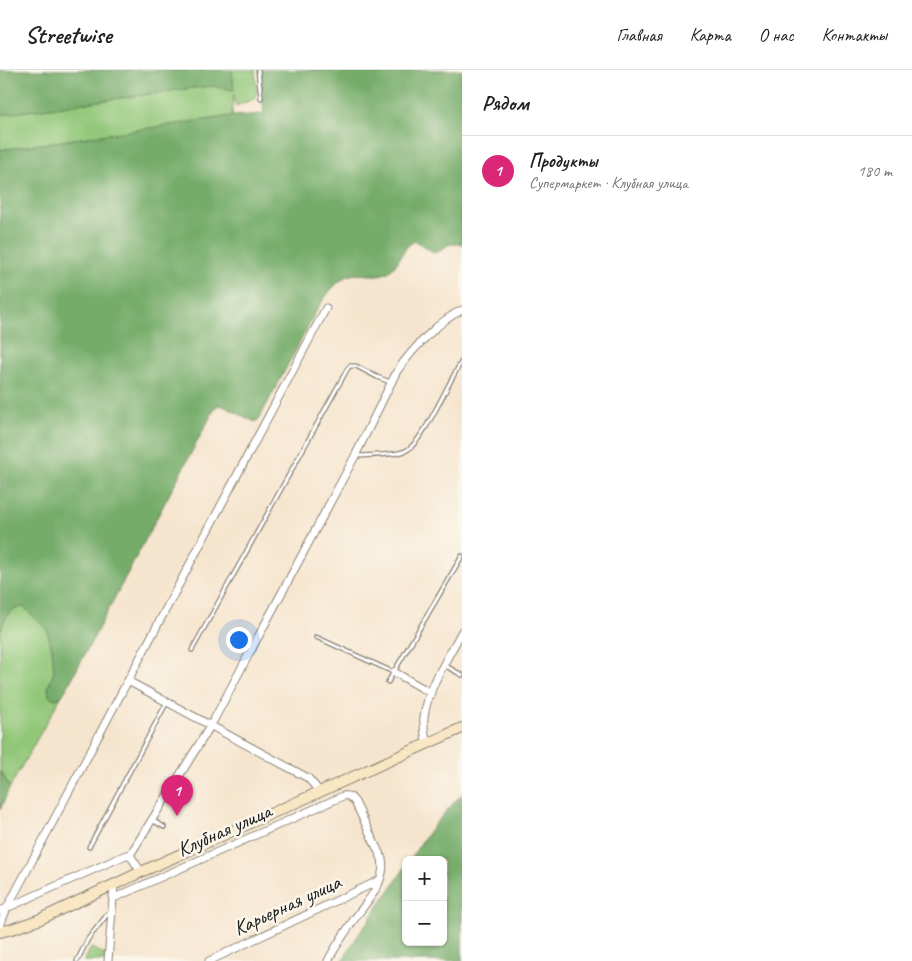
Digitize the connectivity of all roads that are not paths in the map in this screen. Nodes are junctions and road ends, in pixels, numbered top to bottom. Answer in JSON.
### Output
{"nodes":[{"id":1,"x":258,"y":70,"type":"edge"},
{"id":2,"x":261,"y":98,"type":"dead end"},
{"id":3,"x":326,"y":308,"type":"dead end"},
{"id":4,"x":462,"y":310,"type":"edge"},
{"id":5,"x":462,"y":361,"type":"edge"},
{"id":6,"x":391,"y":382,"type":"junction"},
{"id":7,"x":355,"y":456,"type":"junction"},
{"id":8,"x":462,"y":556,"type":"edge"},
{"id":9,"x":462,"y":631,"type":"edge"},
{"id":10,"x":316,"y":637,"type":"dead end"},
{"id":11,"x":192,"y":650,"type":"dead end"},
{"id":12,"x":444,"y":665,"type":"junction"},
{"id":13,"x":394,"y":672,"type":"junction"},
{"id":14,"x":462,"y":675,"type":"edge"},
{"id":15,"x":128,"y":681,"type":"junction"},
{"id":16,"x":388,"y":682,"type":"dead end"},
{"id":17,"x":430,"y":693,"type":"junction"},
{"id":18,"x":167,"y":701,"type":"junction"},
{"id":19,"x":211,"y":725,"type":"junction"},
{"id":20,"x":462,"y":728,"type":"edge"},
{"id":21,"x":427,"y":745,"type":"junction"},
{"id":22,"x":320,"y":792,"type":"junction"},
{"id":23,"x":152,"y":820,"type":"junction"},
{"id":24,"x":164,"y":827,"type":"dead end"},
{"id":25,"x":89,"y":847,"type":"dead end"},
{"id":26,"x":130,"y":855,"type":"junction"},
{"id":27,"x":141,"y":872,"type":"junction"},
{"id":28,"x":380,"y":880,"type":"junction"},
{"id":29,"x":114,"y":885,"type":"junction"},
{"id":30,"x":114,"y":898,"type":"junction"},
{"id":31,"x":112,"y":909,"type":"junction"},
{"id":32,"x":3,"y":910,"type":"edge"},
{"id":33,"x":0,"y":925,"type":"edge"},
{"id":34,"x":0,"y":932,"type":"edge"},
{"id":35,"x":77,"y":961,"type":"edge"},
{"id":36,"x":108,"y":961,"type":"edge"},
{"id":37,"x":210,"y":961,"type":"edge"},
{"id":38,"x":328,"y":961,"type":"edge"}],
"edges":[{"from":1,"to":2,"type":"lane"},
{"from":3,"to":15,"type":"street"},
{"from":4,"to":6,"type":"street"},
{"from":5,"to":7,"type":"lane"},
{"from":6,"to":7,"type":"street"},
{"from":6,"to":11,"type":"lane"},
{"from":7,"to":19,"type":"street"},
{"from":8,"to":13,"type":"lane"},
{"from":9,"to":12,"type":"street"},
{"from":10,"to":13,"type":"lane"},
{"from":12,"to":14,"type":"lane"},
{"from":12,"to":17,"type":"street"},
{"from":13,"to":16,"type":"lane"},
{"from":13,"to":17,"type":"street"},
{"from":15,"to":18,"type":"street"},
{"from":15,"to":32,"type":"street"},
{"from":17,"to":21,"type":"street"},
{"from":18,"to":19,"type":"street"},
{"from":18,"to":25,"type":"lane"},
{"from":19,"to":22,"type":"street"},
{"from":19,"to":23,"type":"street"},
{"from":20,"to":21,"type":"main road"},
{"from":21,"to":22,"type":"main road"},
{"from":22,"to":27,"type":"main road"},
{"from":23,"to":24,"type":"lane"},
{"from":23,"to":26,"type":"street"},
{"from":26,"to":27,"type":"street"},
{"from":26,"to":32,"type":"street"},
{"from":27,"to":29,"type":"main road"},
{"from":28,"to":30,"type":"street","name":"Клубная улица"},
{"from":28,"to":37,"type":"street","name":"Карьерная улица"},
{"from":28,"to":38,"type":"street"},
{"from":29,"to":30,"type":"street"},
{"from":29,"to":34,"type":"main road"},
{"from":30,"to":31,"type":"street"},
{"from":31,"to":35,"type":"lane"},
{"from":31,"to":36,"type":"street"},
{"from":32,"to":33,"type":"street"}]}
